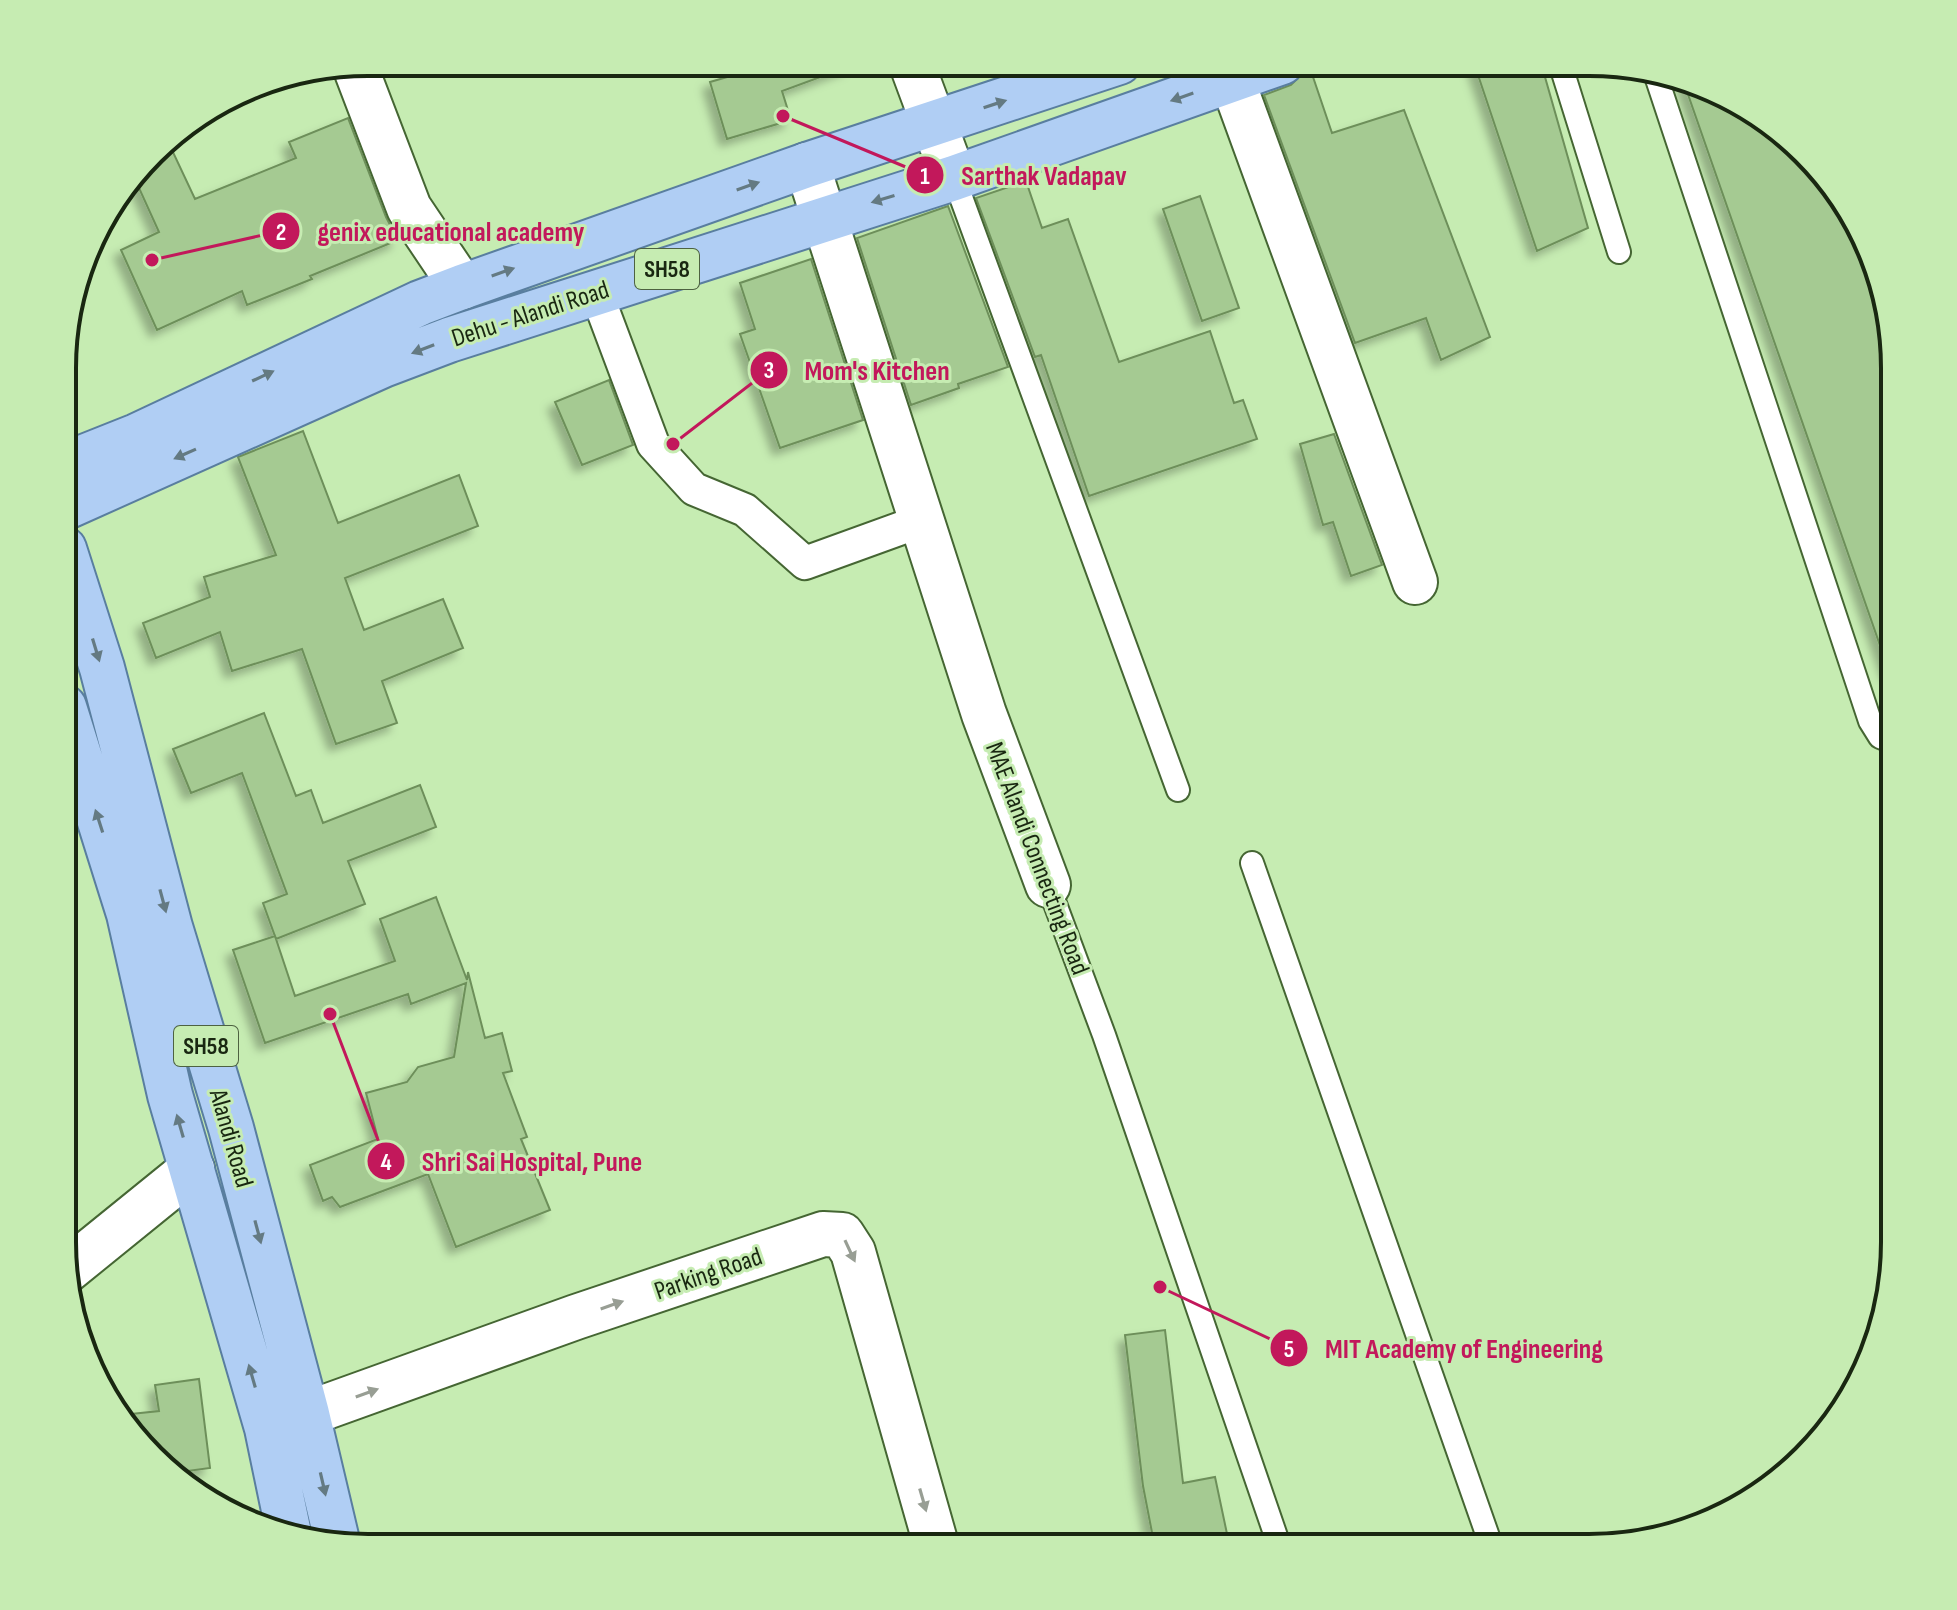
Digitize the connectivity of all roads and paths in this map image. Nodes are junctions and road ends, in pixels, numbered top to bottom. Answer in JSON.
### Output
{"nodes":[{"id":1,"x":359,"y":76,"type":"edge"},
{"id":2,"x":916,"y":76,"type":"edge"},
{"id":3,"x":1077,"y":76,"type":"edge"},
{"id":4,"x":1243,"y":76,"type":"edge"},
{"id":5,"x":1564,"y":76,"type":"edge"},
{"id":6,"x":1232,"y":80,"type":"junction"},
{"id":7,"x":1659,"y":85,"type":"edge"},
{"id":8,"x":932,"y":124,"type":"junction"},
{"id":9,"x":807,"y":165,"type":"junction"},
{"id":10,"x":954,"y":178,"type":"junction"},
{"id":11,"x":824,"y":218,"type":"junction"},
{"id":12,"x":1619,"y":252,"type":"dead end"},
{"id":13,"x":462,"y":287,"type":"junction"},
{"id":14,"x":596,"y":292,"type":"junction"},
{"id":15,"x":76,"y":460,"type":"edge"},
{"id":16,"x":76,"y":503,"type":"edge"},
{"id":17,"x":921,"y":521,"type":"junction"},
{"id":18,"x":1415,"y":582,"type":"dead end"},
{"id":19,"x":76,"y":587,"type":"edge"},
{"id":20,"x":1881,"y":737,"type":"edge"},
{"id":21,"x":76,"y":745,"type":"edge"},
{"id":22,"x":1178,"y":790,"type":"dead end"},
{"id":23,"x":1252,"y":863,"type":"dead end"},
{"id":24,"x":1048,"y":885,"type":"joint"},
{"id":25,"x":192,"y":1169,"type":"junction"},
{"id":26,"x":77,"y":1262,"type":"edge"},
{"id":27,"x":287,"y":1421,"type":"junction"},
{"id":28,"x":289,"y":1523,"type":"edge"},
{"id":29,"x":333,"y":1532,"type":"edge"},
{"id":30,"x":933,"y":1534,"type":"edge"},
{"id":31,"x":1275,"y":1534,"type":"edge"},
{"id":32,"x":1487,"y":1534,"type":"edge"}],
"edges":[{"from":1,"to":13,"type":"street"},
{"from":2,"to":8,"type":"street"},
{"from":8,"to":3,"type":"main road","name":"Dehu - Alandi Road","number":"SH58","one_way":true},
{"from":4,"to":6,"type":"main road","name":"Dehu - Alandi Road","number":"SH58"},
{"from":5,"to":12,"type":"lane"},
{"from":6,"to":10,"type":"main road","name":"Dehu - Alandi Road","number":"SH58","one_way":true},
{"from":6,"to":18,"type":"street"},
{"from":7,"to":20,"type":"lane"},
{"from":8,"to":9,"type":"main road","name":"Dehu - Alandi Road","number":"SH58"},
{"from":8,"to":10,"type":"street"},
{"from":9,"to":11,"type":"street","name":"MAE Alandi Connecting Road"},
{"from":13,"to":9,"type":"main road","name":"Dehu - Alandi Road","number":"SH58","one_way":true},
{"from":10,"to":11,"type":"main road","name":"Dehu - Alandi Road","number":"SH58","one_way":true},
{"from":10,"to":22,"type":"lane"},
{"from":11,"to":14,"type":"main road","name":"Dehu - Alandi Road","number":"SH58"},
{"from":11,"to":17,"type":"street","name":"MAE Alandi Connecting Road"},
{"from":15,"to":13,"type":"main road","name":"Dehu - Alandi Road","number":"SH58","one_way":true},
{"from":14,"to":16,"type":"main road","name":"Dehu - Alandi Road","number":"SH58","one_way":true},
{"from":14,"to":17,"type":"street"},
{"from":17,"to":24,"type":"street","name":"MAE Alandi Connecting Road"},
{"from":19,"to":27,"type":"main road","name":"Alandi Road","number":"SH58","one_way":true},
{"from":25,"to":21,"type":"main road","number":"SH58","one_way":true},
{"from":23,"to":32,"type":"lane"},
{"from":24,"to":31,"type":"lane","name":"MAE Alandi Connecting Road"},
{"from":25,"to":26,"type":"street"},
{"from":27,"to":25,"type":"main road","number":"SH58","one_way":true},
{"from":27,"to":28,"type":"main road","number":"SH58"},
{"from":27,"to":29,"type":"main road","name":"Alandi Road","number":"SH58","one_way":true},
{"from":27,"to":30,"type":"street","name":"Parking Road","one_way":true}]}
